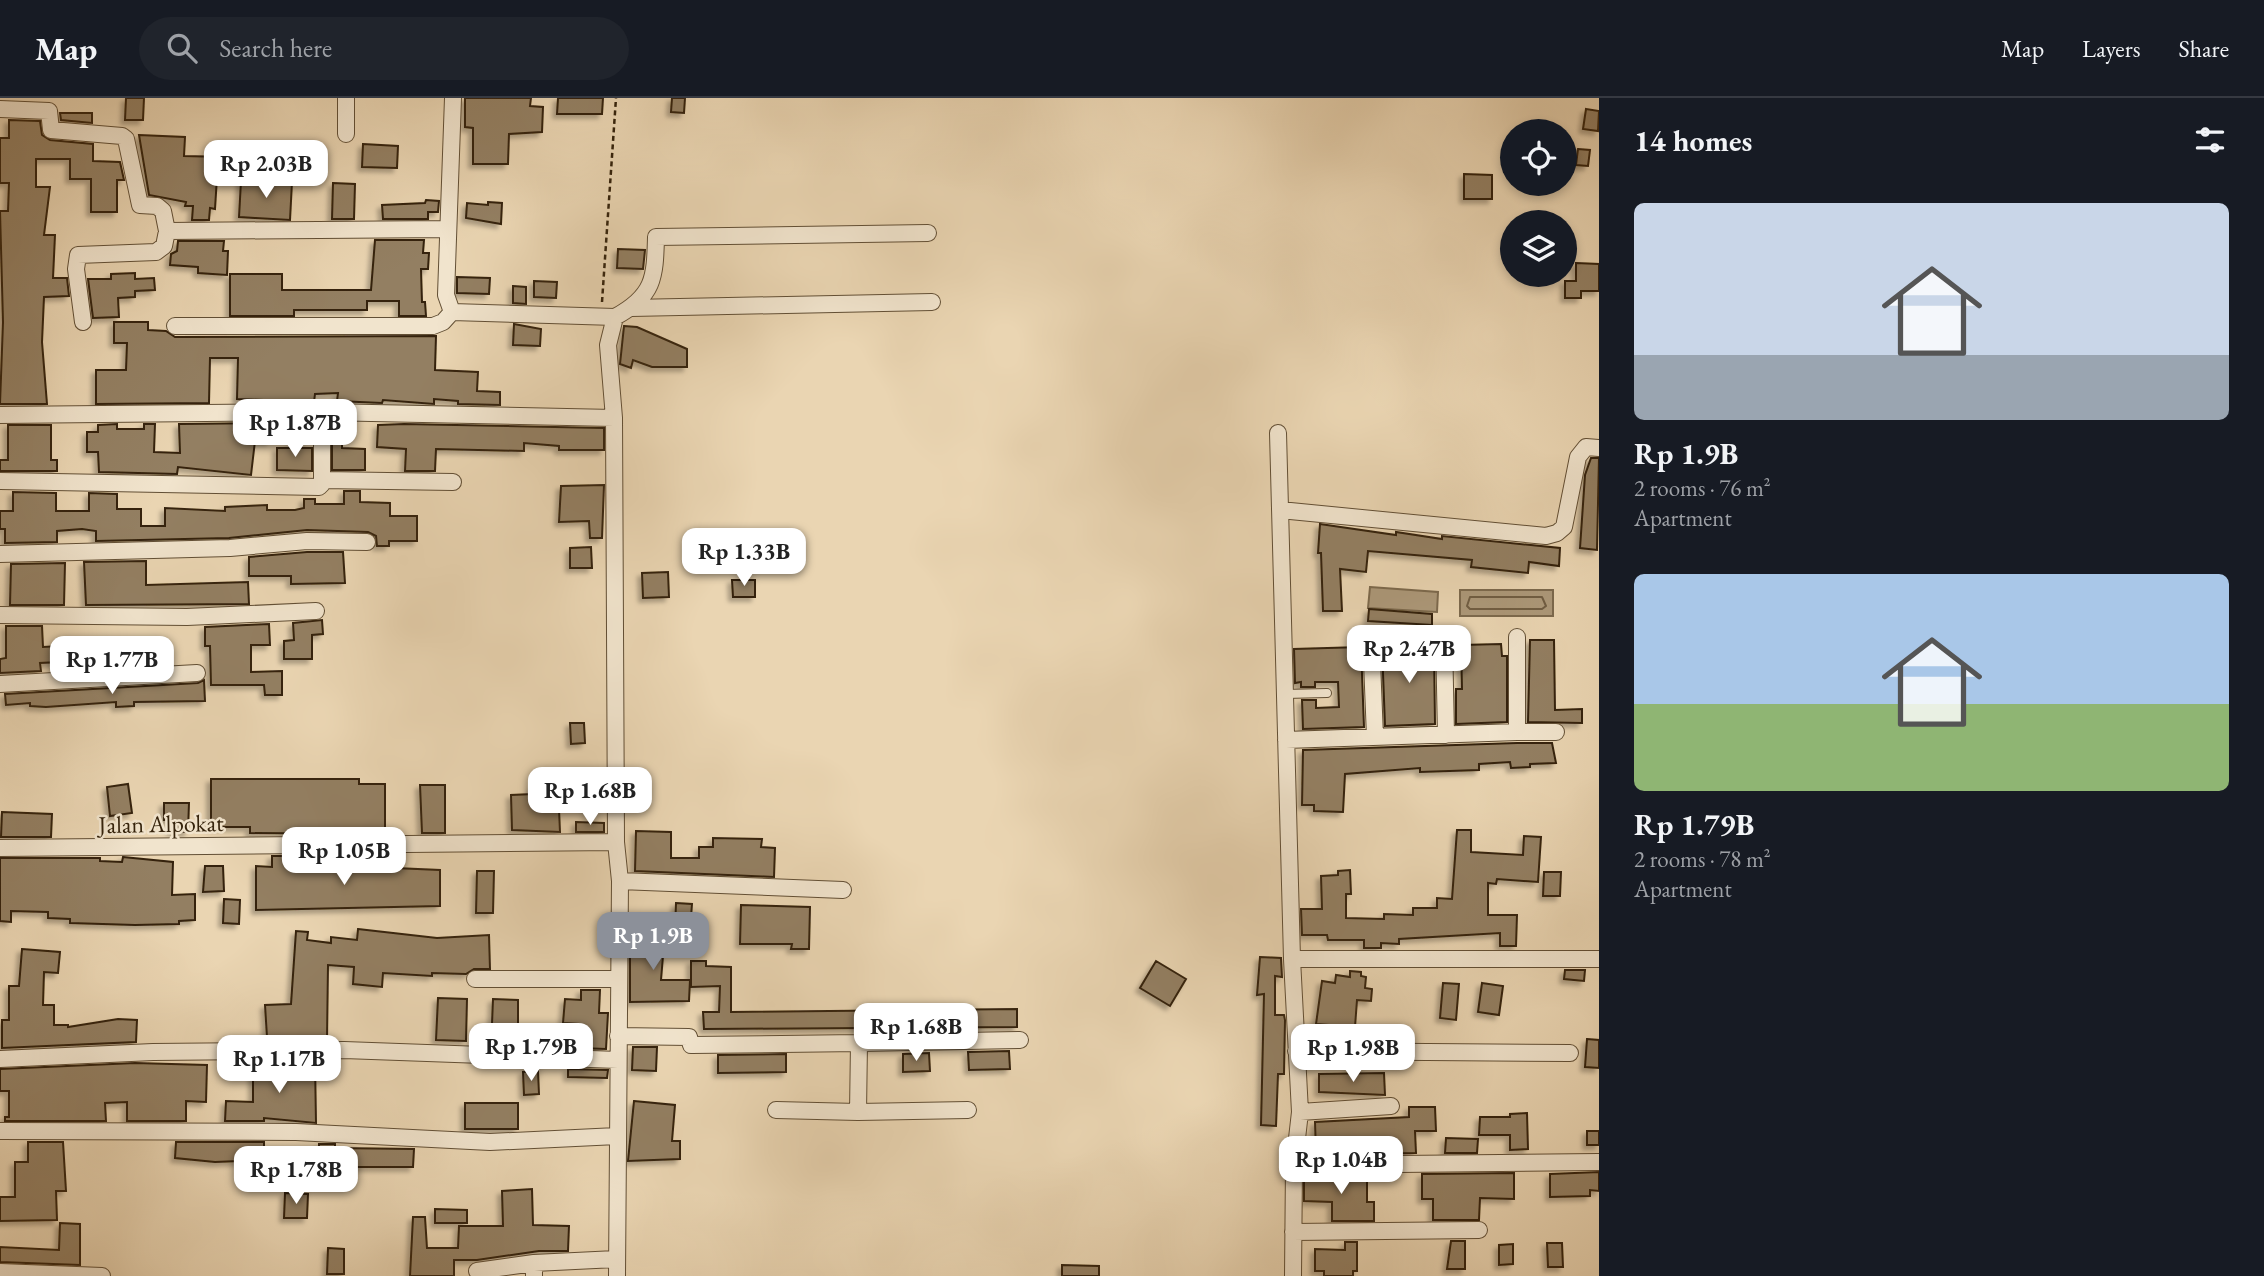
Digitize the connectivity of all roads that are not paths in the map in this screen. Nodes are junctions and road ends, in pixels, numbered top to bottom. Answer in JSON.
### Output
{"nodes":[{"id":1,"x":346,"y":98,"type":"edge"},
{"id":2,"x":453,"y":98,"type":"edge"},
{"id":3,"x":0,"y":109,"type":"edge"},
{"id":4,"x":346,"y":134,"type":"dead end"},
{"id":5,"x":448,"y":229,"type":"junction"},
{"id":6,"x":167,"y":231,"type":"junction"},
{"id":7,"x":928,"y":233,"type":"dead end"},
{"id":8,"x":932,"y":302,"type":"dead end"},
{"id":9,"x":631,"y":308,"type":"junction"},
{"id":10,"x":452,"y":312,"type":"junction"},
{"id":11,"x":608,"y":316,"type":"junction"},
{"id":12,"x":83,"y":322,"type":"dead end"},
{"id":13,"x":175,"y":326,"type":"dead end"},
{"id":14,"x":321,"y":412,"type":"junction"},
{"id":15,"x":0,"y":415,"type":"edge"},
{"id":16,"x":614,"y":418,"type":"junction"},
{"id":17,"x":1278,"y":433,"type":"dead end"},
{"id":18,"x":1599,"y":448,"type":"edge"},
{"id":19,"x":322,"y":480,"type":"junction"},
{"id":20,"x":0,"y":481,"type":"edge"},
{"id":21,"x":453,"y":482,"type":"dead end"},
{"id":22,"x":1280,"y":510,"type":"junction"},
{"id":23,"x":367,"y":542,"type":"dead end"},
{"id":24,"x":0,"y":554,"type":"edge"},
{"id":25,"x":316,"y":611,"type":"dead end"},
{"id":26,"x":0,"y":615,"type":"edge"},
{"id":27,"x":1371,"y":637,"type":"dead end"},
{"id":28,"x":1517,"y":638,"type":"dead end"},
{"id":29,"x":1444,"y":639,"type":"dead end"},
{"id":30,"x":197,"y":673,"type":"dead end"},
{"id":31,"x":0,"y":684,"type":"edge"},
{"id":32,"x":1326,"y":693,"type":"dead end"},
{"id":33,"x":1285,"y":694,"type":"junction"},
{"id":34,"x":1517,"y":732,"type":"junction"},
{"id":35,"x":1556,"y":732,"type":"dead end"},
{"id":36,"x":1446,"y":735,"type":"junction"},
{"id":37,"x":1374,"y":737,"type":"junction"},
{"id":38,"x":1286,"y":740,"type":"junction"},
{"id":39,"x":616,"y":842,"type":"junction"},
{"id":40,"x":0,"y":848,"type":"edge"},
{"id":41,"x":620,"y":881,"type":"junction"},
{"id":42,"x":843,"y":890,"type":"dead end"},
{"id":43,"x":1292,"y":959,"type":"junction"},
{"id":44,"x":1599,"y":959,"type":"edge"},
{"id":45,"x":475,"y":979,"type":"dead end"},
{"id":46,"x":619,"y":979,"type":"junction"},
{"id":47,"x":618,"y":1037,"type":"junction"},
{"id":48,"x":1020,"y":1040,"type":"dead end"},
{"id":49,"x":859,"y":1043,"type":"junction"},
{"id":50,"x":1296,"y":1051,"type":"junction"},
{"id":51,"x":1570,"y":1053,"type":"dead end"},
{"id":52,"x":0,"y":1059,"type":"edge"},
{"id":53,"x":618,"y":1060,"type":"junction"},
{"id":54,"x":1391,"y":1107,"type":"dead end"},
{"id":55,"x":776,"y":1110,"type":"dead end"},
{"id":56,"x":968,"y":1110,"type":"dead end"},
{"id":57,"x":859,"y":1112,"type":"junction"},
{"id":58,"x":1300,"y":1112,"type":"junction"},
{"id":59,"x":0,"y":1131,"type":"edge"},
{"id":60,"x":617,"y":1136,"type":"junction"},
{"id":61,"x":1599,"y":1162,"type":"edge"},
{"id":62,"x":1294,"y":1165,"type":"junction"},
{"id":63,"x":1479,"y":1230,"type":"dead end"},
{"id":64,"x":1293,"y":1233,"type":"junction"},
{"id":65,"x":616,"y":1259,"type":"junction"},
{"id":66,"x":534,"y":1270,"type":"edge"},
{"id":67,"x":477,"y":1271,"type":"dead end"},
{"id":68,"x":0,"y":1272,"type":"edge"},
{"id":69,"x":102,"y":1276,"type":"edge"},
{"id":70,"x":617,"y":1276,"type":"edge"},
{"id":71,"x":1293,"y":1276,"type":"edge"}],
"edges":[{"from":1,"to":4,"type":"street"},
{"from":2,"to":5,"type":"street"},
{"from":3,"to":6,"type":"street"},
{"from":5,"to":6,"type":"street"},
{"from":5,"to":10,"type":"street"},
{"from":6,"to":12,"type":"street"},
{"from":7,"to":9,"type":"street"},
{"from":8,"to":9,"type":"street"},
{"from":9,"to":11,"type":"street"},
{"from":10,"to":11,"type":"street"},
{"from":10,"to":13,"type":"street"},
{"from":11,"to":16,"type":"street"},
{"from":14,"to":15,"type":"street"},
{"from":14,"to":16,"type":"street"},
{"from":14,"to":19,"type":"street"},
{"from":16,"to":39,"type":"street"},
{"from":17,"to":22,"type":"street"},
{"from":18,"to":22,"type":"street"},
{"from":19,"to":20,"type":"street"},
{"from":19,"to":21,"type":"street"},
{"from":22,"to":33,"type":"street"},
{"from":23,"to":24,"type":"street"},
{"from":25,"to":26,"type":"street"},
{"from":27,"to":37,"type":"street"},
{"from":28,"to":34,"type":"street"},
{"from":29,"to":36,"type":"street"},
{"from":30,"to":31,"type":"street"},
{"from":32,"to":33,"type":"lane"},
{"from":33,"to":38,"type":"street"},
{"from":34,"to":35,"type":"street"},
{"from":34,"to":36,"type":"street"},
{"from":36,"to":37,"type":"street"},
{"from":37,"to":38,"type":"street"},
{"from":38,"to":43,"type":"street"},
{"from":39,"to":40,"type":"street","name":"Jalan Alpokat"},
{"from":39,"to":41,"type":"street"},
{"from":41,"to":42,"type":"street"},
{"from":41,"to":46,"type":"street"},
{"from":43,"to":44,"type":"street"},
{"from":43,"to":50,"type":"street"},
{"from":45,"to":46,"type":"street"},
{"from":46,"to":47,"type":"street"},
{"from":47,"to":49,"type":"street"},
{"from":47,"to":53,"type":"street"},
{"from":48,"to":49,"type":"street"},
{"from":49,"to":57,"type":"street"},
{"from":50,"to":51,"type":"street"},
{"from":50,"to":58,"type":"street"},
{"from":52,"to":53,"type":"street"},
{"from":53,"to":60,"type":"street"},
{"from":54,"to":58,"type":"street"},
{"from":55,"to":57,"type":"street"},
{"from":56,"to":57,"type":"street"},
{"from":58,"to":62,"type":"street"},
{"from":59,"to":60,"type":"street"},
{"from":60,"to":65,"type":"street"},
{"from":61,"to":62,"type":"street"},
{"from":62,"to":64,"type":"street"},
{"from":63,"to":64,"type":"street"},
{"from":64,"to":71,"type":"street"},
{"from":65,"to":66,"type":"street"},
{"from":65,"to":70,"type":"street"},
{"from":66,"to":67,"type":"street"},
{"from":68,"to":69,"type":"street"}]}
